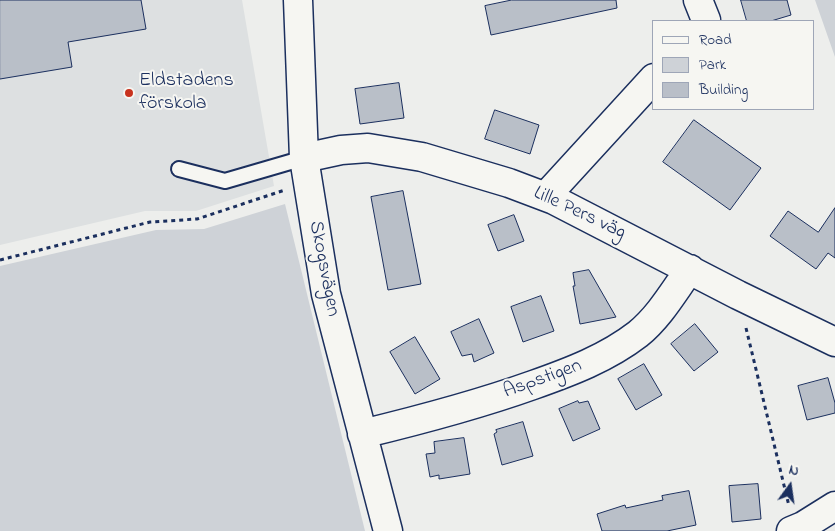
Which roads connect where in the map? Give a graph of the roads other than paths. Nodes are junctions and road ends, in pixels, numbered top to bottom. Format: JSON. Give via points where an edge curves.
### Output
{"nodes":[{"id":1,"x":298,"y":0,"type":"edge"},
{"id":2,"x":652,"y":80,"type":"edge"},
{"id":3,"x":179,"y":169,"type":"dead end"},
{"id":4,"x":306,"y":170,"type":"junction"},
{"id":5,"x":546,"y":196,"type":"junction"},
{"id":6,"x":690,"y":269,"type":"junction"},
{"id":7,"x":835,"y":342,"type":"edge"},
{"id":8,"x":362,"y":434,"type":"junction"},
{"id":9,"x":835,"y":506,"type":"edge"},
{"id":10,"x":793,"y":530,"type":"edge"},
{"id":11,"x":388,"y":531,"type":"edge"}],
"edges":[{"from":1,"to":4,"type":"street","name":"Skogsvägen"},
{"from":2,"to":5,"type":"street"},
{"from":3,"to":4,"type":"lane","via":[[225,182]]},
{"from":4,"to":5,"type":"street","name":"Lille Pers väg","via":[[341,150],[368,148],[422,157]]},
{"from":4,"to":8,"type":"street","name":"Skogsvägen","via":[[326,294]]},
{"from":5,"to":6,"type":"street","name":"Lille Pers väg"},
{"from":6,"to":7,"type":"street","name":"Lille Pers väg"},
{"from":6,"to":8,"type":"street","name":"Aspstigen","via":[[659,314],[612,352],[503,396]]},
{"from":8,"to":11,"type":"street","name":"Skogsvägen"},
{"from":9,"to":10,"type":"street"}]}
